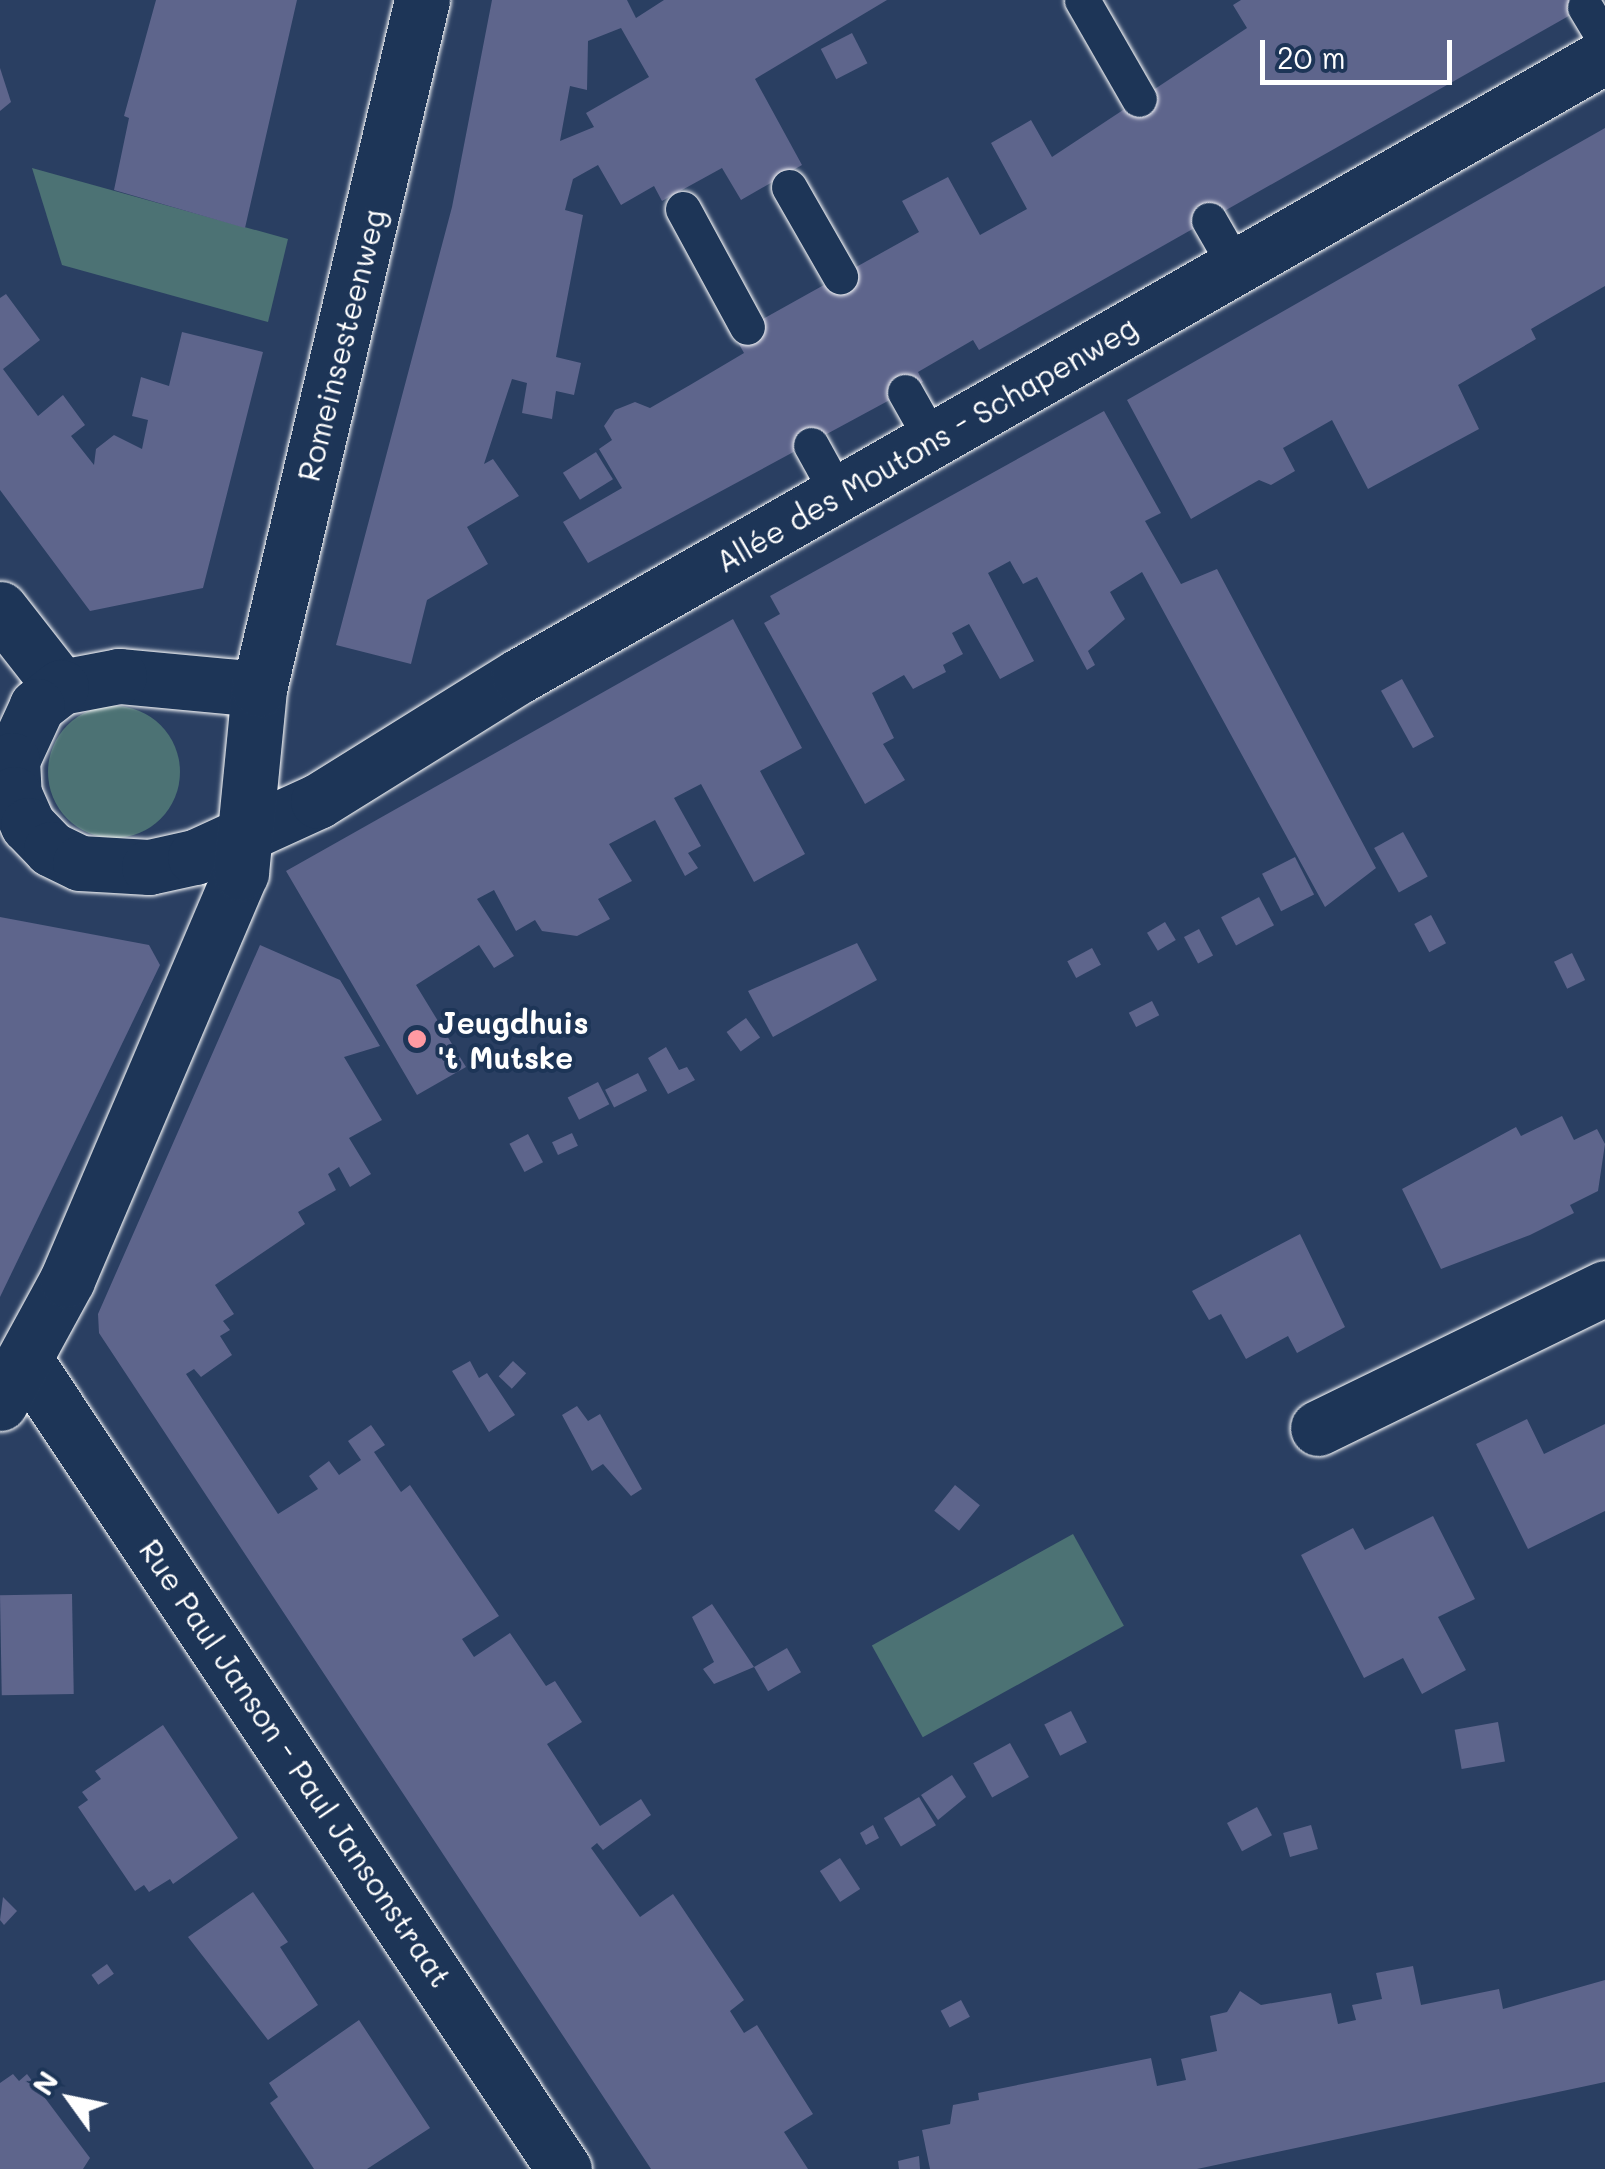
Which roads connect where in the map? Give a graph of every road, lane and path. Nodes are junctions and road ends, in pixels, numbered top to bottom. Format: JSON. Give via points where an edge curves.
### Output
{"nodes":[{"id":1,"x":422,"y":0,"type":"edge"},
{"id":2,"x":1082,"y":0,"type":"edge"},
{"id":3,"x":1586,"y":6,"type":"dead end"},
{"id":4,"x":1605,"y":40,"type":"edge"},
{"id":5,"x":1605,"y":56,"type":"edge"},
{"id":6,"x":1140,"y":100,"type":"dead end"},
{"id":7,"x":790,"y":186,"type":"dead end"},
{"id":8,"x":683,"y":209,"type":"dead end"},
{"id":9,"x":1209,"y":220,"type":"dead end"},
{"id":10,"x":1236,"y":267,"type":"junction"},
{"id":11,"x":840,"y":276,"type":"dead end"},
{"id":12,"x":747,"y":327,"type":"dead end"},
{"id":13,"x":905,"y":392,"type":"dead end"},
{"id":14,"x":932,"y":440,"type":"junction"},
{"id":15,"x":811,"y":445,"type":"dead end"},
{"id":16,"x":838,"y":494,"type":"junction"},
{"id":17,"x":0,"y":609,"type":"edge"},
{"id":18,"x":60,"y":687,"type":"junction"},
{"id":19,"x":259,"y":689,"type":"junction"},
{"id":20,"x":14,"y":828,"type":"edge"},
{"id":21,"x":248,"y":833,"type":"junction"},
{"id":22,"x":1605,"y":1288,"type":"edge"},
{"id":23,"x":12,"y":1381,"type":"edge"},
{"id":24,"x":1318,"y":1428,"type":"dead end"},
{"id":25,"x":564,"y":2169,"type":"edge"}],
"edges":[{"from":1,"to":19,"type":"street","name":"Romeinsesteenweg"},
{"from":2,"to":6,"type":"lane"},
{"from":3,"to":4,"type":"lane"},
{"from":5,"to":10,"type":"street","name":"Allée des Moutons - Schapenweg"},
{"from":7,"to":11,"type":"lane"},
{"from":8,"to":12,"type":"lane"},
{"from":9,"to":10,"type":"lane"},
{"from":10,"to":14,"type":"street","name":"Allée des Moutons - Schapenweg"},
{"from":13,"to":14,"type":"lane"},
{"from":14,"to":16,"type":"street","name":"Allée des Moutons - Schapenweg"},
{"from":15,"to":16,"type":"lane"},
{"from":16,"to":21,"type":"street","name":"Allée des Moutons - Schapenweg","via":[[519,676],[367,774]]},
{"from":17,"to":18,"type":"street"},
{"from":18,"to":19,"type":"street","via":[[119,676]]},
{"from":18,"to":20,"type":"street","via":[[37,706],[12,760]]},
{"from":19,"to":21,"type":"street","name":"Romeinsesteenweg"},
{"from":20,"to":21,"type":"street","via":[[80,863],[113,867],[195,857]]},
{"from":21,"to":23,"type":"street","name":"Romeinsesteenweg","via":[[220,933]]},
{"from":22,"to":24,"type":"street"},
{"from":23,"to":25,"type":"street","name":"Rue Paul Janson - Paul Jansonstraat"}]}
